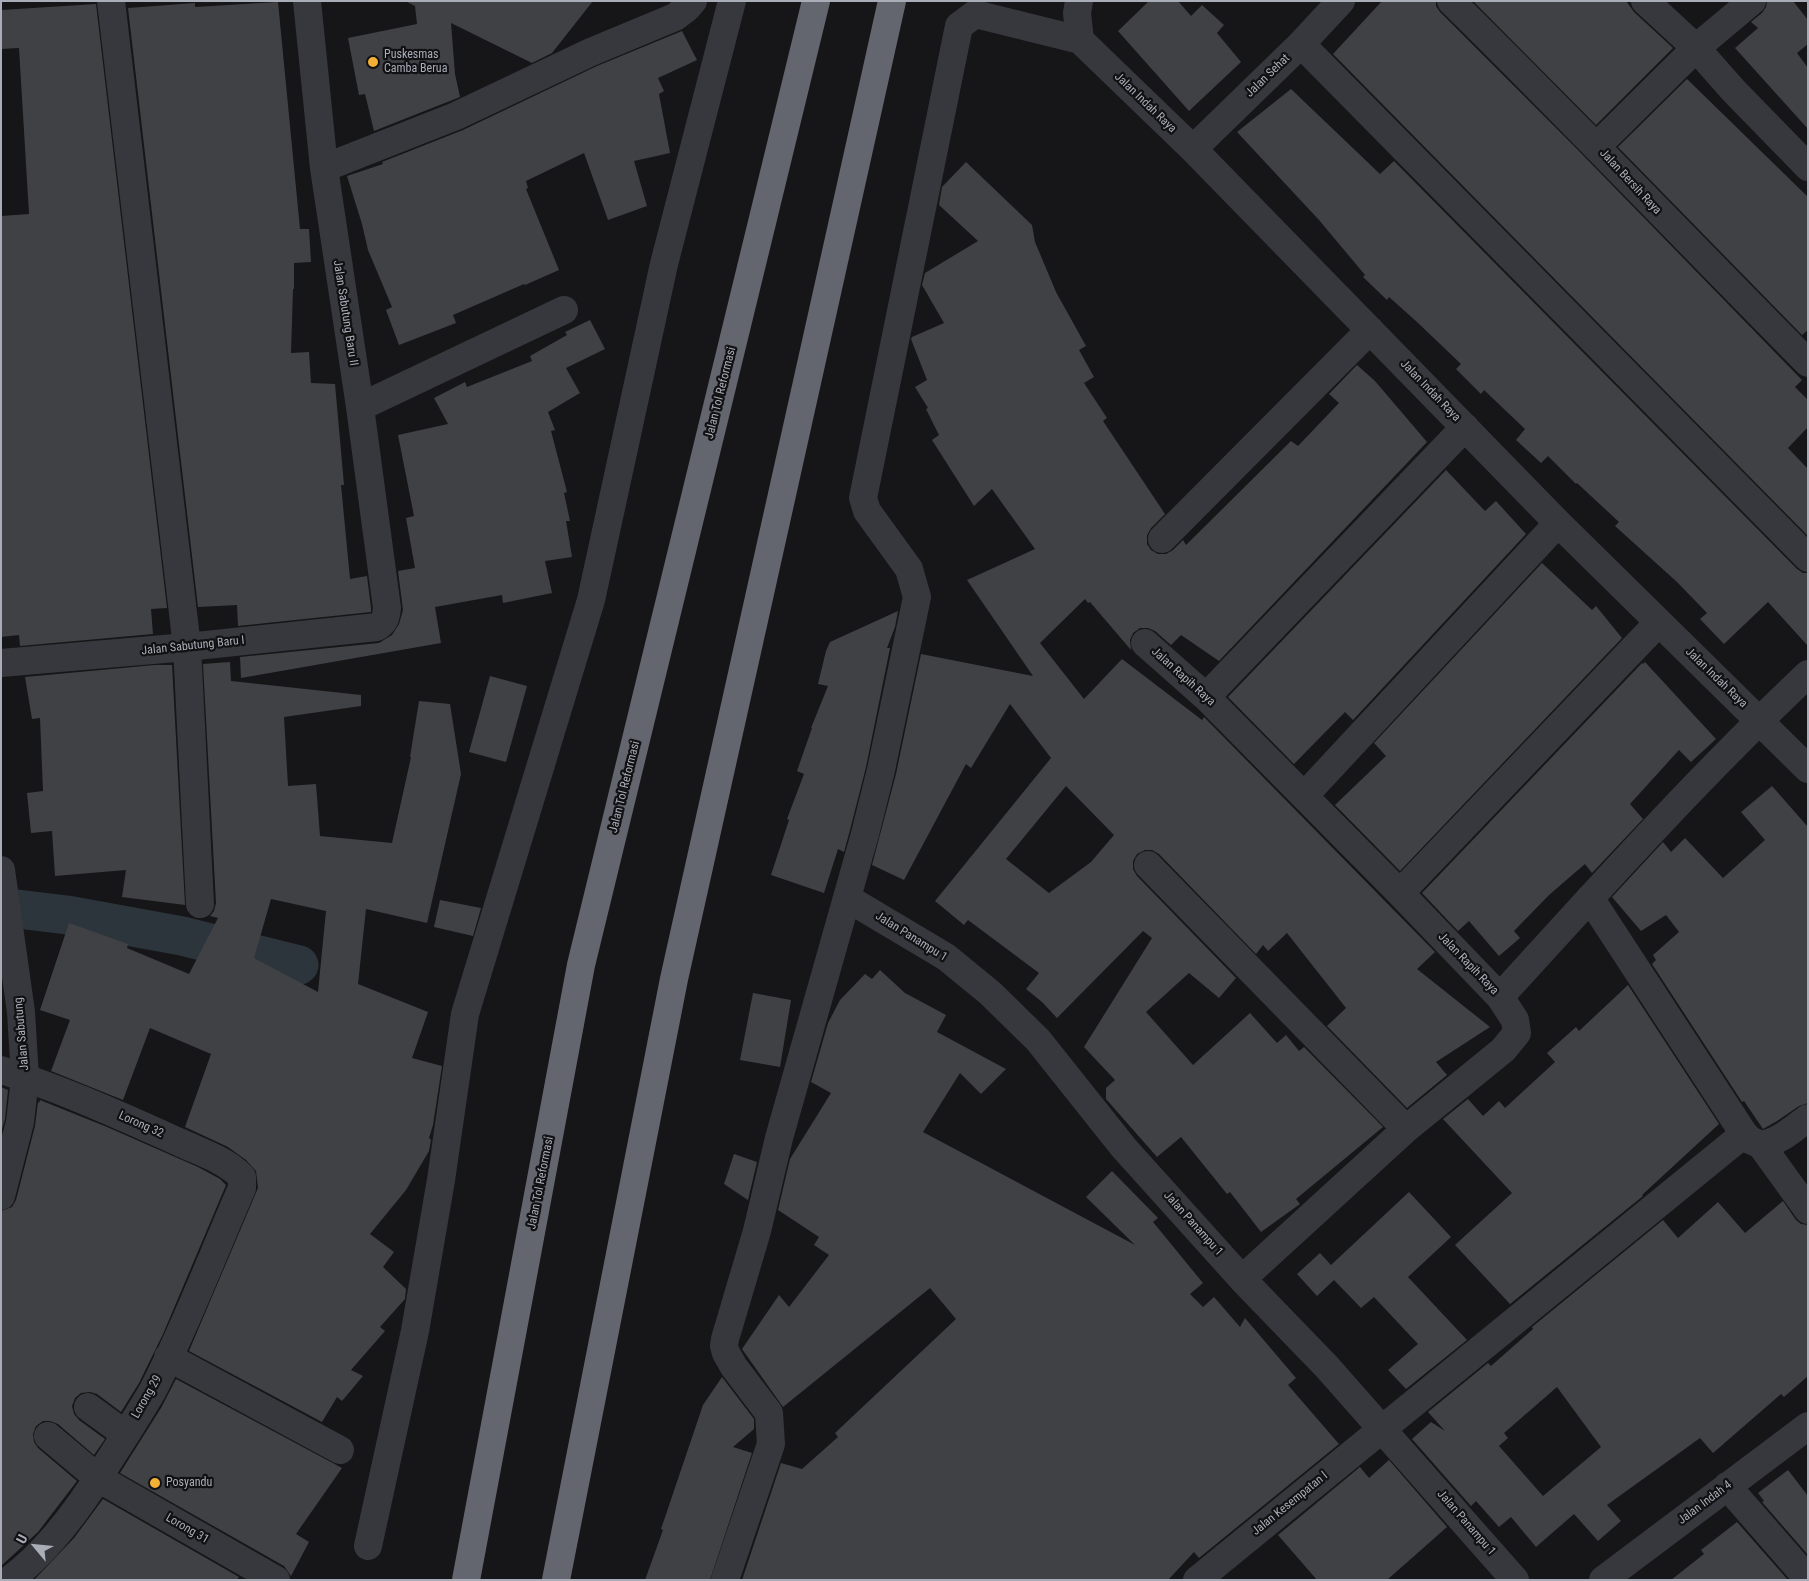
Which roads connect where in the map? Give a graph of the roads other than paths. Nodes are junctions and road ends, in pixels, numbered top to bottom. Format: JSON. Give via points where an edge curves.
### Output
{"nodes":[{"id":1,"x":111,"y":1,"type":"edge"},
{"id":2,"x":307,"y":1,"type":"edge"},
{"id":3,"x":693,"y":1,"type":"edge"},
{"id":4,"x":732,"y":1,"type":"edge"},
{"id":5,"x":816,"y":1,"type":"edge"},
{"id":6,"x":892,"y":1,"type":"edge"},
{"id":7,"x":1079,"y":1,"type":"edge"},
{"id":8,"x":1341,"y":1,"type":"edge"},
{"id":9,"x":1451,"y":1,"type":"edge"},
{"id":10,"x":1645,"y":1,"type":"edge"},
{"id":11,"x":1752,"y":1,"type":"edge"},
{"id":12,"x":970,"y":10,"type":"edge"},
{"id":13,"x":1080,"y":40,"type":"junction"},
{"id":14,"x":1302,"y":44,"type":"junction"},
{"id":15,"x":1696,"y":48,"type":"junction"},
{"id":16,"x":1597,"y":146,"type":"junction"},
{"id":17,"x":1193,"y":149,"type":"junction"},
{"id":18,"x":1808,"y":167,"type":"edge"},
{"id":19,"x":324,"y":168,"type":"junction"},
{"id":20,"x":564,"y":310,"type":"dead end"},
{"id":21,"x":1370,"y":330,"type":"junction"},
{"id":22,"x":1808,"y":363,"type":"edge"},
{"id":23,"x":360,"y":407,"type":"junction"},
{"id":24,"x":1465,"y":427,"type":"junction"},
{"id":25,"x":1558,"y":523,"type":"junction"},
{"id":26,"x":1162,"y":539,"type":"dead end"},
{"id":27,"x":1808,"y":558,"type":"edge"},
{"id":28,"x":1659,"y":622,"type":"junction"},
{"id":29,"x":384,"y":623,"type":"joint"},
{"id":30,"x":1145,"y":644,"type":"dead end"},
{"id":31,"x":187,"y":647,"type":"junction"},
{"id":32,"x":1,"y":663,"type":"edge"},
{"id":33,"x":1808,"y":674,"type":"edge"},
{"id":34,"x":1206,"y":697,"type":"junction"},
{"id":35,"x":1759,"y":720,"type":"junction"},
{"id":36,"x":1808,"y":769,"type":"edge"},
{"id":37,"x":1304,"y":796,"type":"junction"},
{"id":38,"x":1148,"y":865,"type":"dead end"},
{"id":39,"x":1,"y":870,"type":"edge"},
{"id":40,"x":1400,"y":893,"type":"junction"},
{"id":41,"x":847,"y":898,"type":"junction"},
{"id":42,"x":1590,"y":898,"type":"junction"},
{"id":43,"x":200,"y":904,"type":"dead end"},
{"id":44,"x":1500,"y":997,"type":"junction"},
{"id":45,"x":13,"y":1074,"type":"edge"},
{"id":46,"x":1808,"y":1118,"type":"edge"},
{"id":47,"x":1406,"y":1130,"type":"junction"},
{"id":48,"x":1752,"y":1139,"type":"junction"},
{"id":49,"x":242,"y":1188,"type":"joint"},
{"id":50,"x":1,"y":1196,"type":"edge"},
{"id":51,"x":1808,"y":1210,"type":"edge"},
{"id":52,"x":1242,"y":1279,"type":"junction"},
{"id":53,"x":168,"y":1357,"type":"junction"},
{"id":54,"x":88,"y":1407,"type":"dead end"},
{"id":55,"x":1808,"y":1426,"type":"edge"},
{"id":56,"x":1383,"y":1429,"type":"junction"},
{"id":57,"x":126,"y":1434,"type":"junction"},
{"id":58,"x":48,"y":1436,"type":"dead end"},
{"id":59,"x":340,"y":1450,"type":"dead end"},
{"id":60,"x":98,"y":1478,"type":"junction"},
{"id":61,"x":1727,"y":1486,"type":"junction"},
{"id":62,"x":368,"y":1546,"type":"dead end"},
{"id":63,"x":15,"y":1578,"type":"edge"},
{"id":64,"x":1808,"y":1579,"type":"edge"},
{"id":65,"x":276,"y":1580,"type":"edge"},
{"id":66,"x":466,"y":1580,"type":"edge"},
{"id":67,"x":556,"y":1580,"type":"edge"},
{"id":68,"x":725,"y":1580,"type":"edge"},
{"id":69,"x":1197,"y":1580,"type":"edge"},
{"id":70,"x":1516,"y":1580,"type":"edge"},
{"id":71,"x":1603,"y":1580,"type":"edge"}],
"edges":[{"from":1,"to":31,"type":"street"},
{"from":2,"to":19,"type":"street","name":"Jalan Sabutung Baru II"},
{"from":3,"to":19,"type":"street","via":[[675,17],[591,52],[456,116]]},
{"from":4,"to":62,"type":"street","via":[[664,264],[590,600],[465,1014],[441,1180],[414,1331]]},
{"from":5,"to":66,"type":"highway","name":"Jalan Tol Reformasi","via":[[581,966]]},
{"from":6,"to":67,"type":"highway","via":[[674,979]]},
{"from":7,"to":13,"type":"street"},
{"from":8,"to":14,"type":"street","name":"Jalan Sehat"},
{"from":9,"to":16,"type":"street","name":"Jalan Bersih Raya"},
{"from":10,"to":15,"type":"street"},
{"from":11,"to":15,"type":"street"},
{"from":12,"to":13,"type":"street","via":[[975,14]]},
{"from":12,"to":41,"type":"street","via":[[959,26],[863,498],[867,511],[909,569],[917,597],[881,770]]},
{"from":13,"to":17,"type":"street","name":"Jalan Indah Raya"},
{"from":14,"to":17,"type":"street","name":"Jalan Sehat"},
{"from":14,"to":27,"type":"street"},
{"from":15,"to":16,"type":"street"},
{"from":15,"to":18,"type":"street"},
{"from":16,"to":22,"type":"street","name":"Jalan Bersih Raya"},
{"from":17,"to":21,"type":"street","name":"Jalan Indah Raya"},
{"from":19,"to":23,"type":"street","name":"Jalan Sabutung Baru II"},
{"from":20,"to":23,"type":"street"},
{"from":21,"to":24,"type":"street","name":"Jalan Indah Raya"},
{"from":21,"to":26,"type":"street"},
{"from":23,"to":29,"type":"street","name":"Jalan Sabutung Baru II","via":[[387,608]]},
{"from":24,"to":25,"type":"street","name":"Jalan Indah Raya"},
{"from":24,"to":34,"type":"street"},
{"from":25,"to":28,"type":"street","name":"Jalan Indah Raya"},
{"from":25,"to":37,"type":"street"},
{"from":28,"to":35,"type":"street","name":"Jalan Indah Raya"},
{"from":28,"to":40,"type":"street"},
{"from":29,"to":31,"type":"street","name":"Jalan Sabutung Baru I","via":[[377,627]]},
{"from":30,"to":34,"type":"street","name":"Jalan Rapih Raya"},
{"from":31,"to":32,"type":"street","name":"Jalan Sabutung Baru I"},
{"from":31,"to":43,"type":"street"},
{"from":33,"to":35,"type":"street"},
{"from":34,"to":37,"type":"street","name":"Jalan Rapih Raya"},
{"from":35,"to":36,"type":"street","name":"Jalan Indah Raya"},
{"from":35,"to":42,"type":"street"},
{"from":37,"to":40,"type":"street","name":"Jalan Rapih Raya"},
{"from":38,"to":47,"type":"street"},
{"from":39,"to":45,"type":"street","name":"Jalan Sabutung","via":[[21,1012]]},
{"from":40,"to":44,"type":"street","name":"Jalan Rapih Raya"},
{"from":41,"to":52,"type":"street","name":"Jalan Panampu 1","via":[[946,957],[997,1000],[1038,1040],[1124,1148]]},
{"from":41,"to":68,"type":"street","via":[[725,1339],[726,1354],[769,1413],[771,1444]]},
{"from":42,"to":44,"type":"street"},
{"from":42,"to":48,"type":"street"},
{"from":44,"to":47,"type":"street","name":"Jalan Rapih Raya","via":[[1515,1020],[1517,1033],[1512,1041]]},
{"from":45,"to":49,"type":"street","name":"Lorong 32","via":[[128,1119],[218,1160],[242,1177]]},
{"from":45,"to":50,"type":"street","name":"Jalan Sabutung","via":[[20,1122]]},
{"from":46,"to":48,"type":"street","name":"Jalan Kesempatan l","via":[[1769,1144]]},
{"from":47,"to":52,"type":"street","name":"Jalan Rapih Raya"},
{"from":48,"to":51,"type":"street"},
{"from":48,"to":56,"type":"street","name":"Jalan Kesempatan l"},
{"from":49,"to":53,"type":"street","name":"Lorong 29"},
{"from":52,"to":56,"type":"street","name":"Jalan Panampu 1"},
{"from":53,"to":57,"type":"street","name":"Lorong 29"},
{"from":53,"to":59,"type":"street"},
{"from":54,"to":57,"type":"street"},
{"from":55,"to":61,"type":"street","name":"Jalan Indah 4"},
{"from":56,"to":69,"type":"street","name":"Jalan Kesempatan l"},
{"from":56,"to":70,"type":"street","name":"Jalan Panampu 1"},
{"from":57,"to":60,"type":"street","name":"Lorong 29"},
{"from":58,"to":60,"type":"street","name":"Lorong 31"},
{"from":60,"to":63,"type":"street","name":"Lorong 29","via":[[50,1543]]},
{"from":60,"to":65,"type":"street","name":"Lorong 31"},
{"from":61,"to":64,"type":"street"},
{"from":61,"to":71,"type":"street","name":"Jalan Indah 4"}]}
